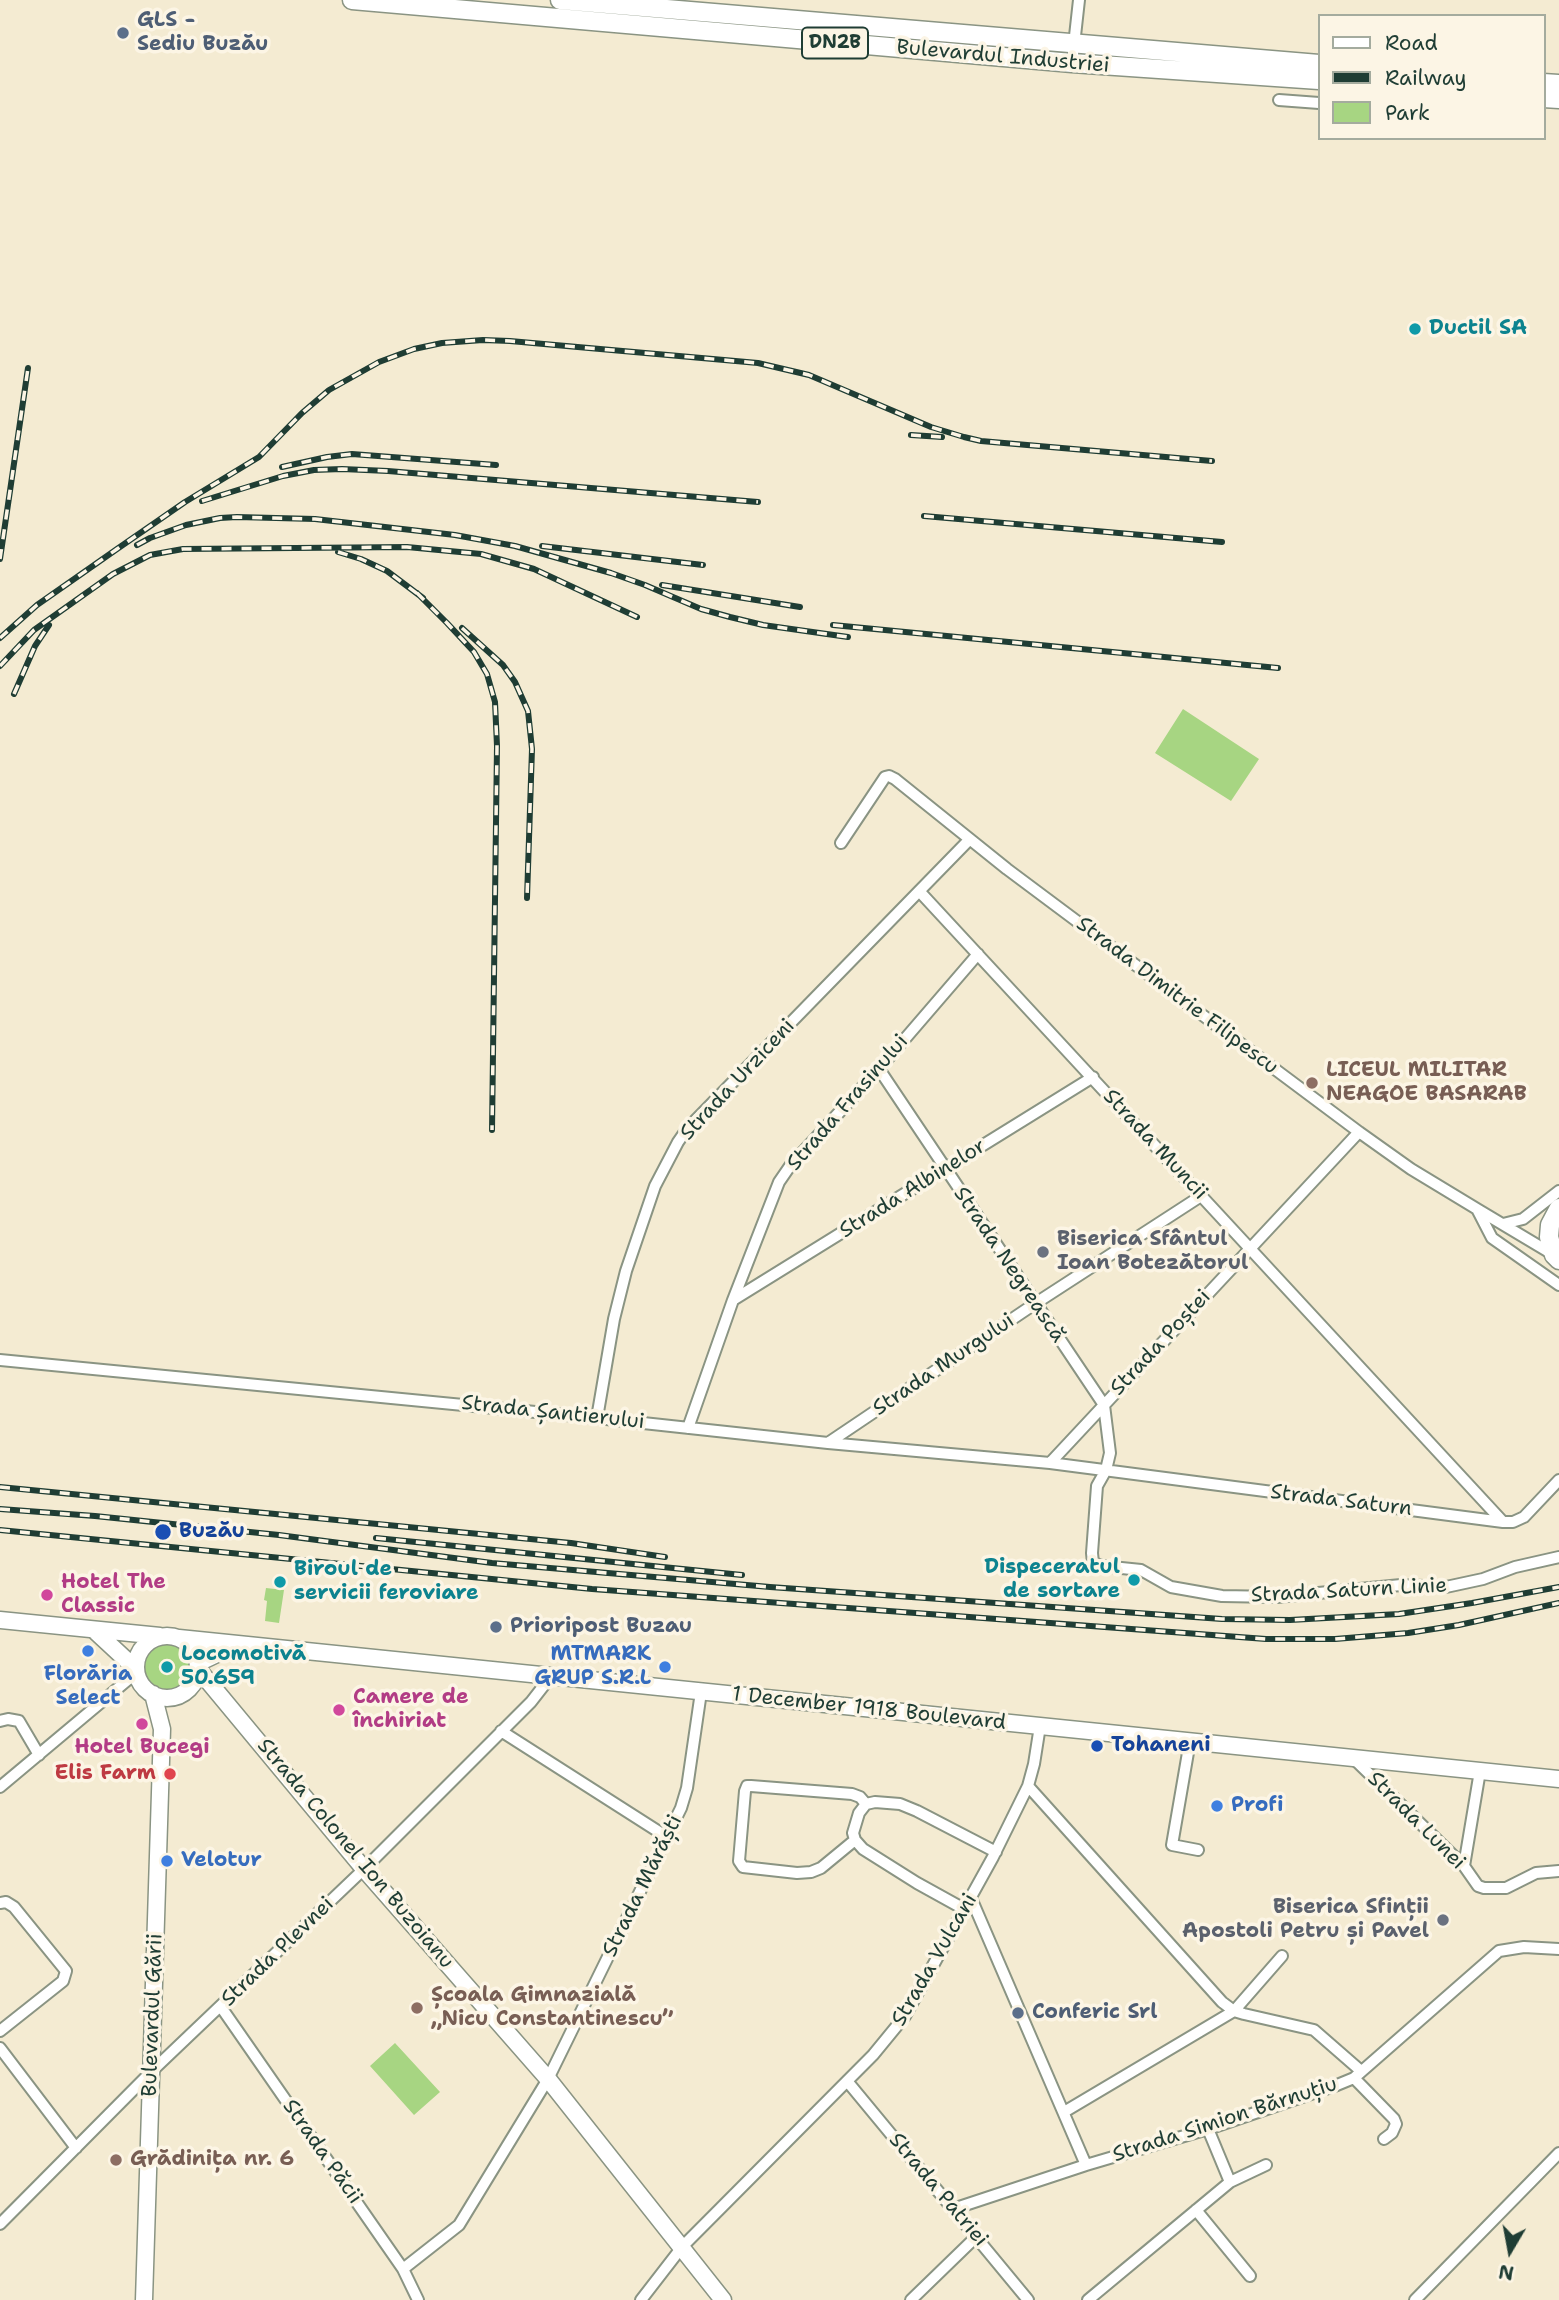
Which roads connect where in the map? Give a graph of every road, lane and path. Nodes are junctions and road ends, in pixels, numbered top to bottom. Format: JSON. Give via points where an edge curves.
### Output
{"nodes":[{"id":1,"x":352,"y":0,"type":"edge"},
{"id":2,"x":560,"y":0,"type":"edge"},
{"id":3,"x":1079,"y":0,"type":"edge"},
{"id":4,"x":852,"y":24,"type":"junction"},
{"id":5,"x":1075,"y":42,"type":"junction"},
{"id":6,"x":848,"y":44,"type":"junction"},
{"id":7,"x":1072,"y":63,"type":"junction"},
{"id":8,"x":1318,"y":64,"type":"edge"},
{"id":9,"x":1318,"y":80,"type":"edge"},
{"id":10,"x":1559,"y":84,"type":"edge"},
{"id":11,"x":1547,"y":97,"type":"edge"},
{"id":12,"x":1279,"y":100,"type":"dead end"},
{"id":13,"x":1318,"y":103,"type":"edge"},
{"id":14,"x":969,"y":840,"type":"junction"},
{"id":15,"x":841,"y":842,"type":"dead end"},
{"id":16,"x":920,"y":892,"type":"junction"},
{"id":17,"x":978,"y":954,"type":"junction"},
{"id":18,"x":879,"y":1069,"type":"junction"},
{"id":19,"x":1093,"y":1077,"type":"junction"},
{"id":20,"x":1359,"y":1132,"type":"junction"},
{"id":21,"x":945,"y":1169,"type":"junction"},
{"id":22,"x":1559,"y":1191,"type":"edge"},
{"id":23,"x":1201,"y":1196,"type":"junction"},
{"id":24,"x":1559,"y":1202,"type":"edge"},
{"id":25,"x":1559,"y":1208,"type":"edge"},
{"id":26,"x":1476,"y":1209,"type":"junction"},
{"id":27,"x":1535,"y":1210,"type":"junction"},
{"id":28,"x":1503,"y":1224,"type":"junction"},
{"id":29,"x":1251,"y":1248,"type":"junction"},
{"id":30,"x":1557,"y":1258,"type":"edge"},
{"id":31,"x":1559,"y":1285,"type":"edge"},
{"id":32,"x":733,"y":1300,"type":"junction"},
{"id":33,"x":1036,"y":1303,"type":"junction"},
{"id":34,"x":0,"y":1360,"type":"edge"},
{"id":35,"x":1104,"y":1405,"type":"junction"},
{"id":36,"x":597,"y":1418,"type":"junction"},
{"id":37,"x":688,"y":1427,"type":"junction"},
{"id":38,"x":828,"y":1443,"type":"junction"},
{"id":39,"x":1050,"y":1463,"type":"junction"},
{"id":40,"x":1106,"y":1470,"type":"junction"},
{"id":41,"x":1559,"y":1480,"type":"edge"},
{"id":42,"x":1503,"y":1522,"type":"junction"},
{"id":43,"x":1559,"y":1557,"type":"edge"},
{"id":44,"x":1141,"y":1570,"type":"joint"},
{"id":45,"x":0,"y":1620,"type":"edge"},
{"id":46,"x":94,"y":1630,"type":"junction"},
{"id":47,"x":160,"y":1636,"type":"junction"},
{"id":48,"x":179,"y":1638,"type":"junction"},
{"id":49,"x":241,"y":1643,"type":"junction"},
{"id":50,"x":198,"y":1666,"type":"junction"},
{"id":51,"x":136,"y":1671,"type":"junction"},
{"id":52,"x":552,"y":1675,"type":"junction"},
{"id":53,"x":701,"y":1692,"type":"junction"},
{"id":54,"x":153,"y":1694,"type":"junction"},
{"id":55,"x":174,"y":1697,"type":"junction"},
{"id":56,"x":4,"y":1720,"type":"edge"},
{"id":57,"x":1040,"y":1726,"type":"junction"},
{"id":58,"x":162,"y":1729,"type":"junction"},
{"id":59,"x":501,"y":1731,"type":"junction"},
{"id":60,"x":1190,"y":1741,"type":"junction"},
{"id":61,"x":39,"y":1755,"type":"junction"},
{"id":62,"x":1353,"y":1758,"type":"junction"},
{"id":63,"x":1480,"y":1771,"type":"junction"},
{"id":64,"x":1559,"y":1779,"type":"edge"},
{"id":65,"x":1028,"y":1786,"type":"junction"},
{"id":66,"x":0,"y":1787,"type":"edge"},
{"id":67,"x":866,"y":1804,"type":"junction"},
{"id":68,"x":667,"y":1837,"type":"junction"},
{"id":69,"x":855,"y":1840,"type":"junction"},
{"id":70,"x":1198,"y":1850,"type":"dead end"},
{"id":71,"x":996,"y":1852,"type":"junction"},
{"id":72,"x":1464,"y":1866,"type":"junction"},
{"id":73,"x":364,"y":1869,"type":"junction"},
{"id":74,"x":1559,"y":1871,"type":"edge"},
{"id":75,"x":971,"y":1898,"type":"junction"},
{"id":76,"x":0,"y":1903,"type":"edge"},
{"id":77,"x":964,"y":1909,"type":"junction"},
{"id":78,"x":1559,"y":1949,"type":"edge"},
{"id":79,"x":1282,"y":1956,"type":"dead end"},
{"id":80,"x":221,"y":2007,"type":"junction"},
{"id":81,"x":1234,"y":2011,"type":"junction"},
{"id":82,"x":0,"y":2031,"type":"edge"},
{"id":83,"x":0,"y":2048,"type":"edge"},
{"id":84,"x":150,"y":2072,"type":"junction"},
{"id":85,"x":1358,"y":2075,"type":"junction"},
{"id":86,"x":548,"y":2079,"type":"junction"},
{"id":87,"x":847,"y":2081,"type":"junction"},
{"id":88,"x":1064,"y":2112,"type":"junction"},
{"id":89,"x":1208,"y":2129,"type":"junction"},
{"id":90,"x":1384,"y":2139,"type":"dead end"},
{"id":91,"x":76,"y":2148,"type":"junction"},
{"id":92,"x":1559,"y":2152,"type":"edge"},
{"id":93,"x":1086,"y":2165,"type":"junction"},
{"id":94,"x":1266,"y":2165,"type":"dead end"},
{"id":95,"x":1230,"y":2182,"type":"junction"},
{"id":96,"x":953,"y":2208,"type":"junction"},
{"id":97,"x":1196,"y":2210,"type":"junction"},
{"id":98,"x":0,"y":2224,"type":"edge"},
{"id":99,"x":977,"y":2236,"type":"junction"},
{"id":100,"x":682,"y":2247,"type":"junction"},
{"id":101,"x":403,"y":2269,"type":"junction"},
{"id":102,"x":1250,"y":2276,"type":"dead end"},
{"id":103,"x":144,"y":2300,"type":"edge"},
{"id":104,"x":418,"y":2300,"type":"edge"},
{"id":105,"x":641,"y":2300,"type":"edge"},
{"id":106,"x":723,"y":2300,"type":"edge"},
{"id":107,"x":911,"y":2300,"type":"edge"},
{"id":108,"x":1028,"y":2300,"type":"edge"},
{"id":109,"x":1088,"y":2300,"type":"edge"},
{"id":110,"x":1415,"y":2300,"type":"edge"}],
"edges":[{"from":1,"to":6,"type":"main road","name":"Bulevardul Industriei","number":"DN2B"},
{"from":2,"to":4,"type":"main road","name":"Bulevardul Industriei","number":"DN2B"},
{"from":3,"to":5,"type":"street"},
{"from":4,"to":5,"type":"main road","name":"Bulevardul Industriei","number":"DN2B"},
{"from":4,"to":6,"type":"street"},
{"from":5,"to":7,"type":"street"},
{"from":5,"to":8,"type":"main road","name":"Bulevardul Industriei","number":"DN2B"},
{"from":6,"to":7,"type":"main road","name":"Bulevardul Industriei","number":"DN2B"},
{"from":7,"to":9,"type":"main road","name":"Bulevardul Industriei","number":"DN2B"},
{"from":10,"to":11,"type":"main road"},
{"from":12,"to":13,"type":"street"},
{"from":14,"to":15,"type":"street","name":"Strada Dimitrie Filipescu","via":[[889,776]]},
{"from":14,"to":16,"type":"street","name":"Strada Urziceni"},
{"from":14,"to":20,"type":"street","name":"Strada Dimitrie Filipescu"},
{"from":16,"to":17,"type":"street","name":"Strada Muncii"},
{"from":16,"to":36,"type":"street","name":"Strada Urziceni","via":[[678,1142],[655,1186],[626,1271]]},
{"from":17,"to":18,"type":"street","name":"Strada Frasinului"},
{"from":17,"to":19,"type":"street","name":"Strada Muncii"},
{"from":18,"to":21,"type":"street","name":"Strada Negrească"},
{"from":18,"to":32,"type":"street","name":"Strada Frasinului","via":[[779,1182]]},
{"from":19,"to":21,"type":"street","name":"Strada Albinelor"},
{"from":19,"to":23,"type":"street","name":"Strada Muncii"},
{"from":20,"to":26,"type":"street","name":"Strada Dimitrie Filipescu"},
{"from":20,"to":29,"type":"street","name":"Strada Poștei"},
{"from":21,"to":32,"type":"street","name":"Strada Albinelor"},
{"from":21,"to":33,"type":"street","name":"Strada Negrească"},
{"from":22,"to":27,"type":"street"},
{"from":23,"to":29,"type":"street","name":"Strada Muncii"},
{"from":23,"to":33,"type":"street","name":"Strada Murgului"},
{"from":24,"to":27,"type":"street"},
{"from":25,"to":30,"type":"main road","via":[[1549,1237]]},
{"from":26,"to":28,"type":"street"},
{"from":26,"to":31,"type":"street","name":"Strada Dimitrie Filipescu","via":[[1492,1238]]},
{"from":27,"to":28,"type":"street"},
{"from":28,"to":30,"type":"street"},
{"from":29,"to":35,"type":"street","name":"Strada Poștei"},
{"from":29,"to":42,"type":"street","name":"Strada Muncii"},
{"from":32,"to":37,"type":"street","name":"Strada Frasinului"},
{"from":33,"to":35,"type":"street","name":"Strada Negrească"},
{"from":33,"to":38,"type":"street","name":"Strada Murgului"},
{"from":34,"to":36,"type":"street","name":"Strada Șantierului"},
{"from":35,"to":39,"type":"street","name":"Strada Poștei"},
{"from":35,"to":40,"type":"street","name":"Strada Negrească","via":[[1110,1448]]},
{"from":36,"to":37,"type":"street","name":"Strada Șantierului"},
{"from":37,"to":38,"type":"street","name":"Strada Șantierului"},
{"from":38,"to":39,"type":"street","name":"Strada Șantierului"},
{"from":39,"to":40,"type":"street","name":"Strada Șantierului"},
{"from":40,"to":42,"type":"street","name":"Strada Saturn"},
{"from":40,"to":44,"type":"street","name":"Strada Negrească","via":[[1097,1486],[1091,1559],[1096,1565]]},
{"from":41,"to":42,"type":"street","via":[[1524,1517]]},
{"from":43,"to":44,"type":"street","name":"Strada Saturn Linie","via":[[1446,1587],[1401,1586],[1277,1597],[1238,1597],[1171,1587]]},
{"from":45,"to":46,"type":"main road"},
{"from":46,"to":47,"type":"main road"},
{"from":46,"to":51,"type":"main road"},
{"from":47,"to":48,"type":"main road"},
{"from":47,"to":51,"type":"main road","via":[[142,1648]]},
{"from":48,"to":49,"type":"main road","name":"1 December 1918 Boulevard"},
{"from":48,"to":50,"type":"main road","via":[[192,1648]]},
{"from":49,"to":50,"type":"main road"},
{"from":49,"to":52,"type":"main road","name":"1 December 1918 Boulevard"},
{"from":50,"to":55,"type":"main road","via":[[188,1690]]},
{"from":50,"to":73,"type":"main road","name":"Strada Colonel Ion Buzoianu"},
{"from":51,"to":54,"type":"main road"},
{"from":51,"to":61,"type":"street"},
{"from":52,"to":53,"type":"main road","name":"1 December 1918 Boulevard"},
{"from":52,"to":59,"type":"street","name":"Strada Plevnei"},
{"from":53,"to":57,"type":"main road","name":"1 December 1918 Boulevard"},
{"from":53,"to":68,"type":"street","name":"Strada Mărăști","via":[[687,1788]]},
{"from":54,"to":55,"type":"main road"},
{"from":54,"to":58,"type":"main road","name":"Bulevardul Gării"},
{"from":55,"to":58,"type":"main road","name":"Bulevardul Gării"},
{"from":56,"to":61,"type":"street","via":[[23,1724]]},
{"from":57,"to":60,"type":"main road","name":"1 December 1918 Boulevard"},
{"from":57,"to":65,"type":"street","name":"Strada Vulcani"},
{"from":58,"to":84,"type":"main road","name":"Bulevardul Gării"},
{"from":59,"to":68,"type":"street"},
{"from":59,"to":73,"type":"street","name":"Strada Plevnei"},
{"from":60,"to":62,"type":"main road","name":"1 December 1918 Boulevard"},
{"from":60,"to":70,"type":"street","via":[[1172,1845]]},
{"from":61,"to":66,"type":"street"},
{"from":62,"to":63,"type":"main road","name":"1 December 1918 Boulevard"},
{"from":62,"to":72,"type":"street","name":"Strada Lunei"},
{"from":63,"to":64,"type":"main road","name":"1 December 1918 Boulevard"},
{"from":63,"to":72,"type":"street"},
{"from":65,"to":71,"type":"street","name":"Strada Vulcani"},
{"from":65,"to":81,"type":"street"},
{"from":67,"to":69,"type":"street","via":[[855,1823]]},
{"from":67,"to":69,"type":"street","via":[[852,1794],[751,1786],[745,1791],[739,1861],[743,1867],[811,1872]]},
{"from":67,"to":71,"type":"street","via":[[909,1807]]},
{"from":68,"to":86,"type":"street","name":"Strada Mărăști"},
{"from":69,"to":77,"type":"street","via":[[886,1864]]},
{"from":71,"to":75,"type":"street","name":"Strada Vulcani"},
{"from":72,"to":74,"type":"street","name":"Strada Lunei","via":[[1484,1888],[1506,1888],[1536,1873]]},
{"from":73,"to":80,"type":"street","name":"Strada Plevnei"},
{"from":73,"to":86,"type":"main road","name":"Strada Colonel Ion Buzoianu"},
{"from":75,"to":77,"type":"street","name":"Strada Vulcani"},
{"from":75,"to":88,"type":"street"},
{"from":76,"to":82,"type":"street","via":[[14,1907],[66,1971],[63,1981]]},
{"from":77,"to":87,"type":"street","name":"Strada Vulcani","via":[[905,2016]]},
{"from":78,"to":85,"type":"street","name":"Strada Simion Bărnuțiu","via":[[1499,1951]]},
{"from":79,"to":81,"type":"street"},
{"from":80,"to":84,"type":"street","name":"Strada Plevnei"},
{"from":80,"to":101,"type":"street","name":"Strada Păcii"},
{"from":81,"to":85,"type":"street","via":[[1314,2030]]},
{"from":81,"to":88,"type":"street"},
{"from":83,"to":91,"type":"street"},
{"from":84,"to":91,"type":"street","name":"Strada Plevnei"},
{"from":84,"to":103,"type":"main road","name":"Bulevardul Gării"},
{"from":85,"to":89,"type":"street","name":"Strada Simion Bărnuțiu"},
{"from":85,"to":90,"type":"street","via":[[1394,2119],[1392,2133]]},
{"from":86,"to":100,"type":"main road","name":"Strada Colonel Ion Buzoianu"},
{"from":86,"to":101,"type":"street","name":"Strada Mărăști","via":[[459,2225]]},
{"from":87,"to":96,"type":"street","name":"Strada Patriei"},
{"from":87,"to":100,"type":"street","name":"Strada Vulcani"},
{"from":88,"to":93,"type":"street"},
{"from":89,"to":93,"type":"street","name":"Strada Simion Bărnuțiu"},
{"from":89,"to":95,"type":"street"},
{"from":91,"to":98,"type":"street","name":"Strada Plevnei"},
{"from":92,"to":110,"type":"street"},
{"from":93,"to":96,"type":"street","name":"Strada Simion Bărnuțiu"},
{"from":94,"to":95,"type":"street"},
{"from":95,"to":97,"type":"street"},
{"from":96,"to":99,"type":"street","name":"Strada Patriei"},
{"from":97,"to":102,"type":"street"},
{"from":97,"to":109,"type":"street"},
{"from":99,"to":107,"type":"street"},
{"from":99,"to":108,"type":"street","name":"Strada Patriei"},
{"from":100,"to":105,"type":"street","name":"Strada Vulcani"},
{"from":100,"to":106,"type":"main road","name":"Strada Colonel Ion Buzoianu"},
{"from":101,"to":104,"type":"street","name":"Strada Păcii"}]}
